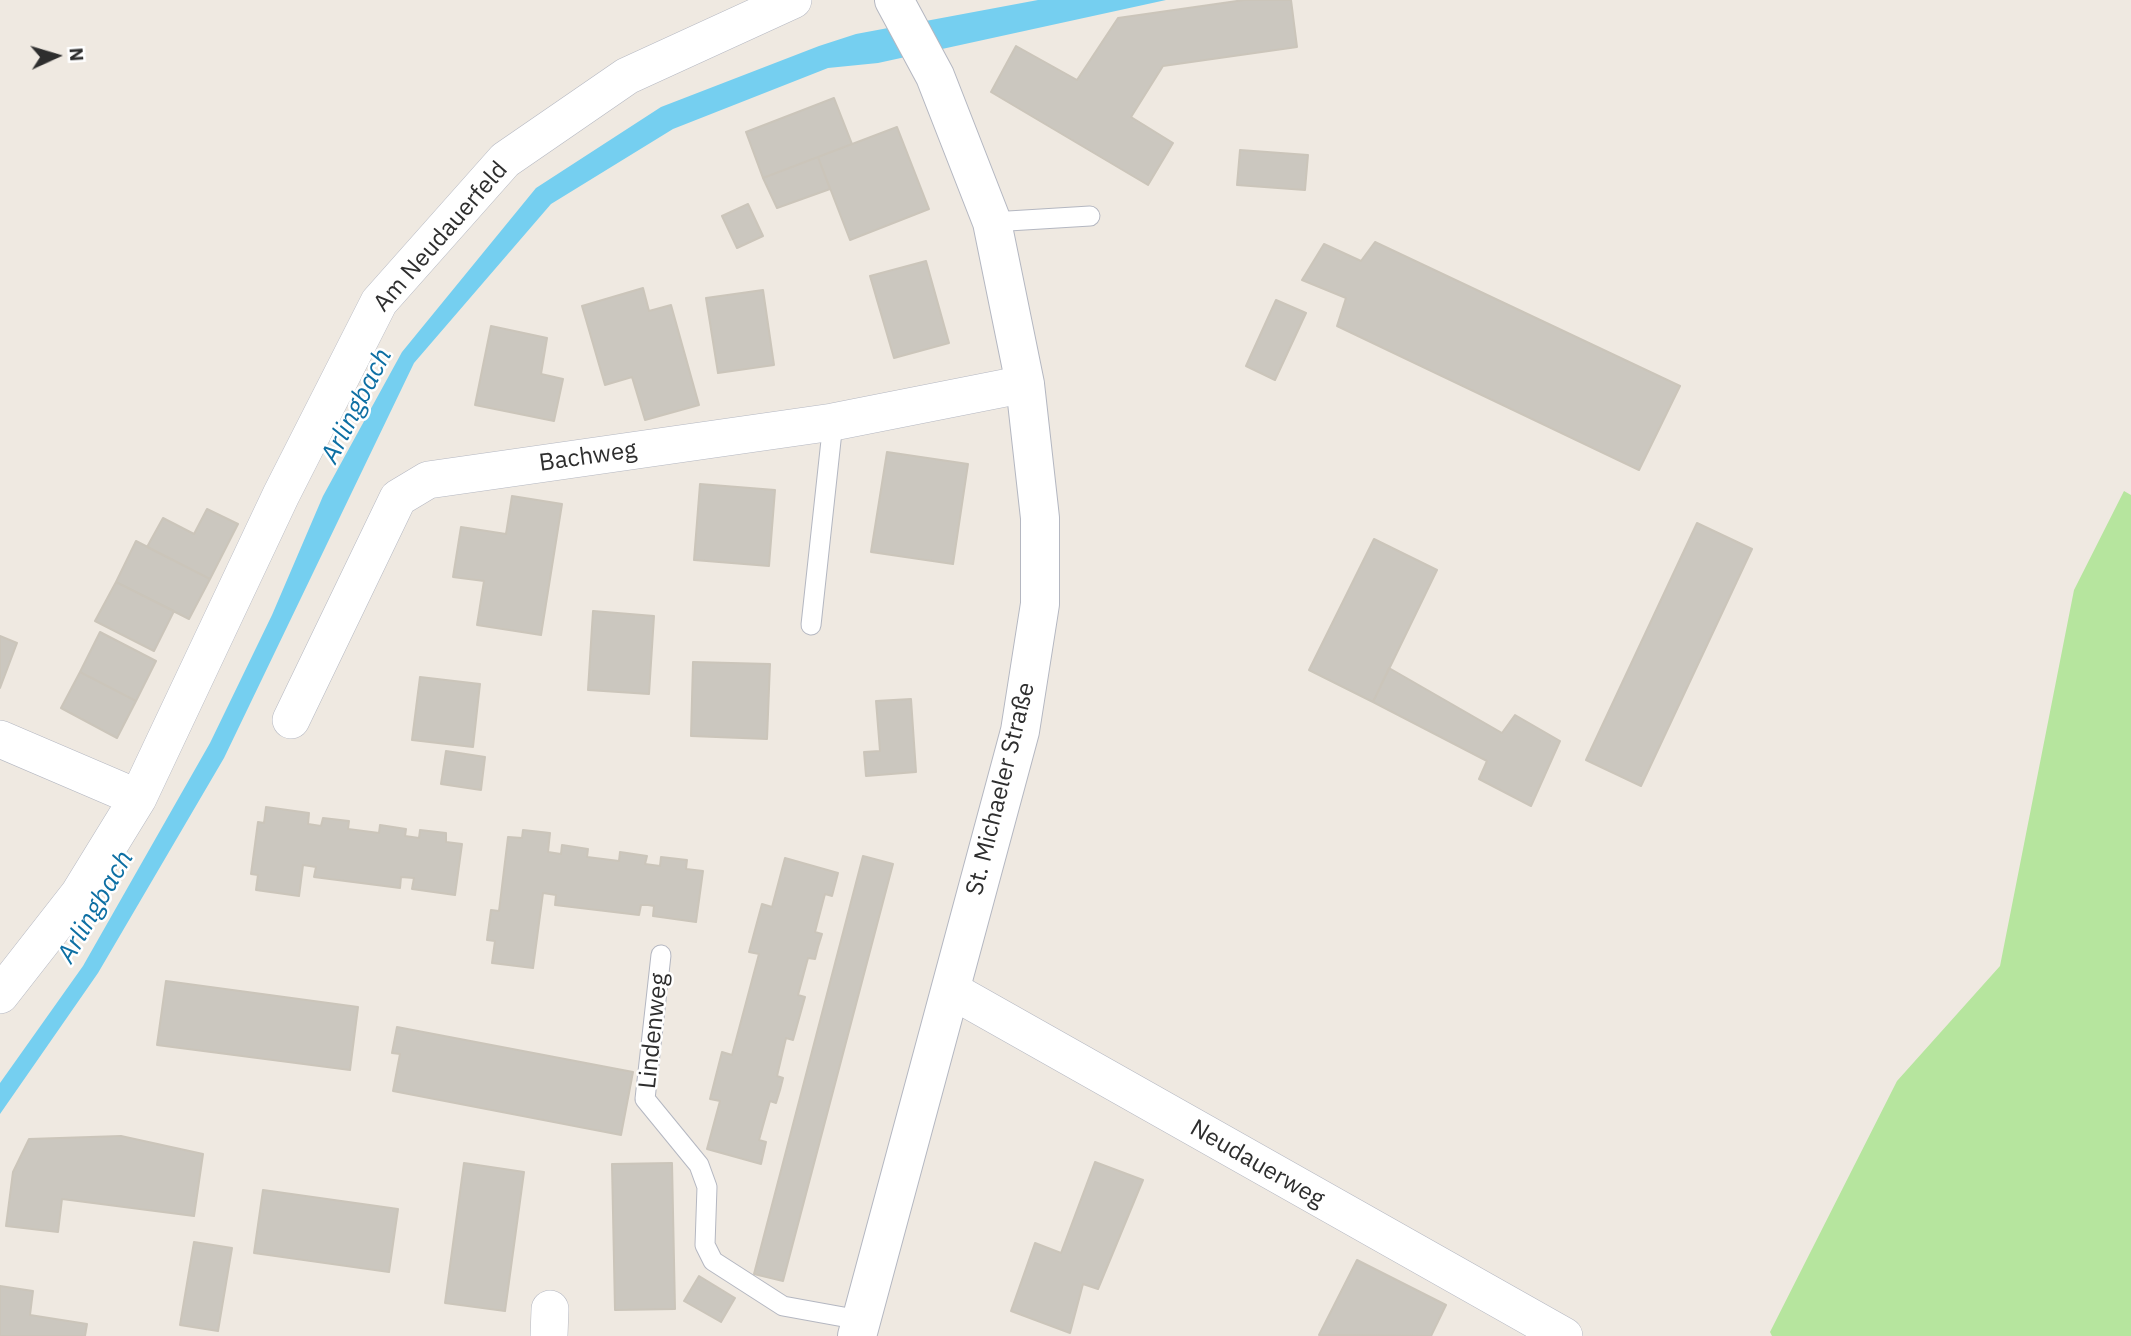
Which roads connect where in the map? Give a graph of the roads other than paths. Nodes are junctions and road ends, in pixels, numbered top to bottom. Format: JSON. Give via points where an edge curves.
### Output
{"nodes":[{"id":1,"x":793,"y":0,"type":"edge"},
{"id":2,"x":894,"y":0,"type":"edge"},
{"id":3,"x":1090,"y":216,"type":"dead end"},
{"id":4,"x":992,"y":222,"type":"junction"},
{"id":5,"x":1025,"y":384,"type":"junction"},
{"id":6,"x":833,"y":422,"type":"junction"},
{"id":7,"x":811,"y":625,"type":"dead end"},
{"id":8,"x":291,"y":720,"type":"dead end"},
{"id":9,"x":0,"y":739,"type":"edge"},
{"id":10,"x":138,"y":799,"type":"junction"},
{"id":11,"x":661,"y":955,"type":"dead end"},
{"id":12,"x":951,"y":990,"type":"junction"},
{"id":13,"x":0,"y":995,"type":"edge"},
{"id":14,"x":858,"y":1328,"type":"edge"},
{"id":15,"x":1564,"y":1336,"type":"edge"}],
"edges":[{"from":1,"to":10,"type":"street","name":"Am Neudauerfeld","via":[[627,76],[505,160],[379,302],[281,495]]},
{"from":2,"to":4,"type":"main road","name":"St. Michaeler Straße","via":[[935,76]]},
{"from":3,"to":4,"type":"lane"},
{"from":4,"to":5,"type":"main road","name":"St. Michaeler Straße"},
{"from":5,"to":6,"type":"street","name":"Bachweg"},
{"from":5,"to":12,"type":"main road","name":"St. Michaeler Straße","via":[[1040,518],[1041,604],[1020,731]]},
{"from":6,"to":7,"type":"lane"},
{"from":6,"to":8,"type":"street","name":"Bachweg","via":[[428,480],[398,498]]},
{"from":9,"to":10,"type":"street"},
{"from":10,"to":13,"type":"street","name":"Am Neudauerfeld","via":[[79,894]]},
{"from":11,"to":14,"type":"lane","name":"Lindenweg","via":[[645,1099],[699,1165],[707,1187],[705,1245],[713,1261],[783,1306]]},
{"from":12,"to":14,"type":"main road","name":"St. Michaeler Straße"},
{"from":12,"to":15,"type":"street","name":"Neudauerweg"}]}
